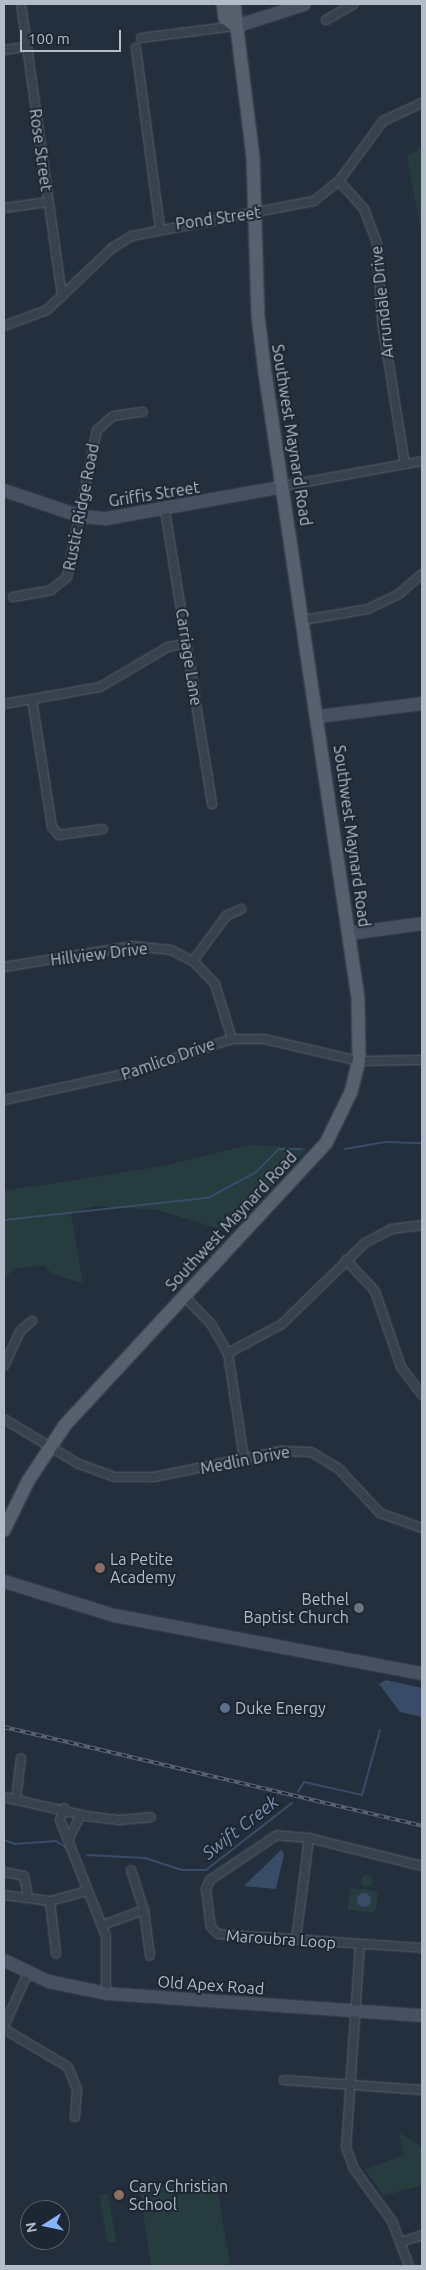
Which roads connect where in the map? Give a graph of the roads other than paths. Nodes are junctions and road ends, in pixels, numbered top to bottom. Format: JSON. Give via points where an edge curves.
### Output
{"nodes":[{"id":1,"x":20,"y":4,"type":"edge"},
{"id":2,"x":223,"y":4,"type":"edge"},
{"id":3,"x":234,"y":4,"type":"edge"},
{"id":4,"x":304,"y":4,"type":"edge"},
{"id":5,"x":354,"y":4,"type":"edge"},
{"id":6,"x":326,"y":20,"type":"dead end"},
{"id":7,"x":235,"y":26,"type":"junction"},
{"id":8,"x":141,"y":38,"type":"dead end"},
{"id":9,"x":26,"y":47,"type":"junction"},
{"id":10,"x":136,"y":48,"type":"dead end"},
{"id":11,"x":4,"y":50,"type":"edge"},
{"id":12,"x":422,"y":103,"type":"edge"},
{"id":13,"x":339,"y":181,"type":"junction"},
{"id":14,"x":48,"y":202,"type":"junction"},
{"id":15,"x":4,"y":208,"type":"edge"},
{"id":16,"x":257,"y":212,"type":"junction"},
{"id":17,"x":160,"y":227,"type":"junction"},
{"id":18,"x":62,"y":296,"type":"junction"},
{"id":19,"x":4,"y":326,"type":"edge"},
{"id":20,"x":143,"y":412,"type":"dead end"},
{"id":21,"x":422,"y":461,"type":"edge"},
{"id":22,"x":405,"y":464,"type":"junction"},
{"id":23,"x":283,"y":486,"type":"junction"},
{"id":24,"x":4,"y":490,"type":"edge"},
{"id":25,"x":165,"y":510,"type":"junction"},
{"id":26,"x":81,"y":516,"type":"junction"},
{"id":27,"x":422,"y":574,"type":"edge"},
{"id":28,"x":13,"y":597,"type":"dead end"},
{"id":29,"x":304,"y":620,"type":"junction"},
{"id":30,"x":187,"y":643,"type":"junction"},
{"id":31,"x":32,"y":699,"type":"junction"},
{"id":32,"x":422,"y":703,"type":"edge"},
{"id":33,"x":4,"y":704,"type":"edge"},
{"id":34,"x":318,"y":716,"type":"junction"},
{"id":35,"x":212,"y":804,"type":"dead end"},
{"id":36,"x":103,"y":829,"type":"dead end"},
{"id":37,"x":241,"y":909,"type":"dead end"},
{"id":38,"x":422,"y":923,"type":"edge"},
{"id":39,"x":349,"y":933,"type":"junction"},
{"id":40,"x":194,"y":961,"type":"junction"},
{"id":41,"x":4,"y":967,"type":"edge"},
{"id":42,"x":232,"y":1038,"type":"junction"},
{"id":43,"x":422,"y":1060,"type":"edge"},
{"id":44,"x":358,"y":1061,"type":"junction"},
{"id":45,"x":4,"y":1100,"type":"edge"},
{"id":46,"x":422,"y":1225,"type":"edge"},
{"id":47,"x":346,"y":1260,"type":"junction"},
{"id":48,"x":184,"y":1296,"type":"junction"},
{"id":49,"x":32,"y":1321,"type":"dead end"},
{"id":50,"x":228,"y":1353,"type":"junction"},
{"id":51,"x":4,"y":1366,"type":"edge"},
{"id":52,"x":422,"y":1395,"type":"edge"},
{"id":53,"x":4,"y":1419,"type":"edge"},
{"id":54,"x":49,"y":1447,"type":"junction"},
{"id":55,"x":244,"y":1459,"type":"junction"},
{"id":56,"x":422,"y":1528,"type":"edge"},
{"id":57,"x":4,"y":1530,"type":"edge"},
{"id":58,"x":4,"y":1581,"type":"edge"},
{"id":59,"x":422,"y":1673,"type":"edge"},
{"id":60,"x":21,"y":1758,"type":"dead end"},
{"id":61,"x":4,"y":1797,"type":"edge"},
{"id":62,"x":16,"y":1799,"type":"junction"},
{"id":63,"x":64,"y":1808,"type":"junction"},
{"id":64,"x":81,"y":1814,"type":"junction"},
{"id":65,"x":151,"y":1817,"type":"dead end"},
{"id":66,"x":309,"y":1838,"type":"junction"},
{"id":67,"x":68,"y":1840,"type":"junction"},
{"id":68,"x":422,"y":1866,"type":"edge"},
{"id":69,"x":131,"y":1870,"type":"dead end"},
{"id":70,"x":4,"y":1872,"type":"edge"},
{"id":71,"x":87,"y":1892,"type":"junction"},
{"id":72,"x":4,"y":1895,"type":"edge"},
{"id":73,"x":28,"y":1897,"type":"junction"},
{"id":74,"x":50,"y":1901,"type":"junction"},
{"id":75,"x":144,"y":1910,"type":"junction"},
{"id":76,"x":103,"y":1925,"type":"junction"},
{"id":77,"x":296,"y":1940,"type":"junction"},
{"id":78,"x":360,"y":1944,"type":"junction"},
{"id":79,"x":422,"y":1948,"type":"edge"},
{"id":80,"x":56,"y":1954,"type":"dead end"},
{"id":81,"x":150,"y":1956,"type":"dead end"},
{"id":82,"x":4,"y":1960,"type":"edge"},
{"id":83,"x":28,"y":1973,"type":"junction"},
{"id":84,"x":106,"y":1993,"type":"junction"},
{"id":85,"x":355,"y":2010,"type":"junction"},
{"id":86,"x":422,"y":2015,"type":"edge"},
{"id":87,"x":4,"y":2028,"type":"edge"},
{"id":88,"x":284,"y":2080,"type":"dead end"},
{"id":89,"x":349,"y":2084,"type":"junction"},
{"id":90,"x":422,"y":2090,"type":"edge"},
{"id":91,"x":75,"y":2117,"type":"dead end"},
{"id":92,"x":422,"y":2235,"type":"edge"},
{"id":93,"x":401,"y":2242,"type":"junction"},
{"id":94,"x":409,"y":2266,"type":"edge"}],
"edges":[{"from":1,"to":9,"type":"street","name":"Rose Street"},
{"from":2,"to":7,"type":"main road","name":"Southwest Maynard Road","via":[[225,18]]},
{"from":3,"to":7,"type":"main road","name":"Southwest Maynard Road"},
{"from":4,"to":7,"type":"street"},
{"from":5,"to":6,"type":"street"},
{"from":7,"to":8,"type":"street"},
{"from":7,"to":16,"type":"main road","name":"Southwest Maynard Road"},
{"from":9,"to":11,"type":"street"},
{"from":9,"to":14,"type":"street","name":"Rose Street"},
{"from":10,"to":17,"type":"street"},
{"from":12,"to":13,"type":"street","name":"Pond Street","via":[[383,121]]},
{"from":13,"to":16,"type":"street","name":"Pond Street","via":[[307,203]]},
{"from":13,"to":22,"type":"street","name":"Arrundale Drive","via":[[364,209],[377,243],[382,321]]},
{"from":14,"to":15,"type":"street"},
{"from":14,"to":18,"type":"street","name":"Rose Street"},
{"from":16,"to":17,"type":"street","name":"Pond Street"},
{"from":16,"to":23,"type":"main road","name":"Southwest Maynard Road","via":[[258,316]]},
{"from":17,"to":18,"type":"street","name":"Pond Street","via":[[112,248]]},
{"from":18,"to":19,"type":"street","name":"Pond Street","via":[[38,316]]},
{"from":20,"to":26,"type":"street","name":"Rustic Ridge Road","via":[[113,416],[97,430]]},
{"from":21,"to":22,"type":"street"},
{"from":22,"to":23,"type":"street"},
{"from":23,"to":25,"type":"street","name":"Griffis Street"},
{"from":23,"to":29,"type":"main road","name":"Southwest Maynard Road"},
{"from":24,"to":26,"type":"street","name":"Griffis Street"},
{"from":25,"to":26,"type":"street","name":"Griffis Street","via":[[117,518]]},
{"from":25,"to":30,"type":"street","name":"Carriage Lane"},
{"from":26,"to":28,"type":"street","name":"Rustic Ridge Road","via":[[73,562],[63,583]]},
{"from":27,"to":29,"type":"street","via":[[399,594],[368,609]]},
{"from":29,"to":34,"type":"main road","name":"Southwest Maynard Road"},
{"from":30,"to":31,"type":"street","via":[[168,647],[100,686]]},
{"from":30,"to":35,"type":"street","name":"Carriage Lane"},
{"from":31,"to":33,"type":"street"},
{"from":31,"to":36,"type":"street","via":[[52,827],[59,835]]},
{"from":32,"to":34,"type":"street"},
{"from":34,"to":39,"type":"main road","name":"Southwest Maynard Road"},
{"from":37,"to":40,"type":"street","via":[[226,916]]},
{"from":38,"to":39,"type":"street"},
{"from":39,"to":44,"type":"main road","name":"Southwest Maynard Road","via":[[361,1022]]},
{"from":40,"to":41,"type":"street","name":"Hillview Drive","via":[[146,946]]},
{"from":40,"to":42,"type":"street","via":[[220,992]]},
{"from":42,"to":44,"type":"street","name":"Pamlico Drive","via":[[264,1039]]},
{"from":42,"to":45,"type":"street","name":"Pamlico Drive","via":[[129,1073]]},
{"from":43,"to":44,"type":"street","name":"Pamlico Drive"},
{"from":44,"to":48,"type":"main road","name":"Southwest Maynard Road","via":[[351,1092],[326,1143]]},
{"from":46,"to":47,"type":"street","via":[[384,1233]]},
{"from":47,"to":50,"type":"street","via":[[282,1324]]},
{"from":47,"to":52,"type":"street","via":[[375,1291],[400,1367]]},
{"from":48,"to":50,"type":"street","via":[[211,1324]]},
{"from":48,"to":54,"type":"main road","name":"Southwest Maynard Road","via":[[87,1399]]},
{"from":49,"to":51,"type":"street","via":[[20,1331]]},
{"from":50,"to":55,"type":"street"},
{"from":53,"to":54,"type":"street","name":"Medlin Drive"},
{"from":54,"to":55,"type":"street","name":"Medlin Drive","via":[[86,1468],[115,1477],[154,1477]]},
{"from":54,"to":57,"type":"main road","name":"Southwest Maynard Road"},
{"from":55,"to":56,"type":"street","name":"Medlin Drive","via":[[289,1450],[311,1452],[338,1468],[380,1513]]},
{"from":58,"to":59,"type":"street","via":[[114,1615]]},
{"from":60,"to":62,"type":"street"},
{"from":61,"to":62,"type":"street"},
{"from":62,"to":63,"type":"street"},
{"from":63,"to":64,"type":"street"},
{"from":63,"to":67,"type":"street","via":[[60,1820]]},
{"from":64,"to":65,"type":"street","via":[[119,1820]]},
{"from":64,"to":67,"type":"street"},
{"from":66,"to":68,"type":"street","name":"Maroubra Loop"},
{"from":66,"to":77,"type":"street"},
{"from":66,"to":77,"type":"street","name":"Maroubra Loop","via":[[269,1838],[210,1880],[206,1889],[211,1927],[218,1934]]},
{"from":67,"to":71,"type":"street"},
{"from":69,"to":75,"type":"street"},
{"from":70,"to":73,"type":"street","via":[[24,1876]]},
{"from":71,"to":74,"type":"street"},
{"from":71,"to":76,"type":"street"},
{"from":72,"to":73,"type":"street"},
{"from":73,"to":74,"type":"street"},
{"from":74,"to":80,"type":"street"},
{"from":75,"to":76,"type":"street"},
{"from":75,"to":81,"type":"street"},
{"from":76,"to":84,"type":"street","via":[[109,1960]]},
{"from":77,"to":78,"type":"street","name":"Maroubra Loop"},
{"from":78,"to":79,"type":"street","name":"Maroubra Loop"},
{"from":78,"to":85,"type":"street"},
{"from":82,"to":83,"type":"street","name":"Old Apex Road"},
{"from":83,"to":84,"type":"street","name":"Old Apex Road"},
{"from":83,"to":87,"type":"street"},
{"from":84,"to":85,"type":"street","name":"Old Apex Road"},
{"from":85,"to":86,"type":"street","name":"Old Apex Road"},
{"from":85,"to":89,"type":"street"},
{"from":87,"to":91,"type":"street","via":[[68,2068],[77,2089]]},
{"from":88,"to":89,"type":"street"},
{"from":89,"to":90,"type":"street"},
{"from":89,"to":93,"type":"street","via":[[348,2154]]},
{"from":92,"to":93,"type":"street"},
{"from":93,"to":94,"type":"street"}]}
